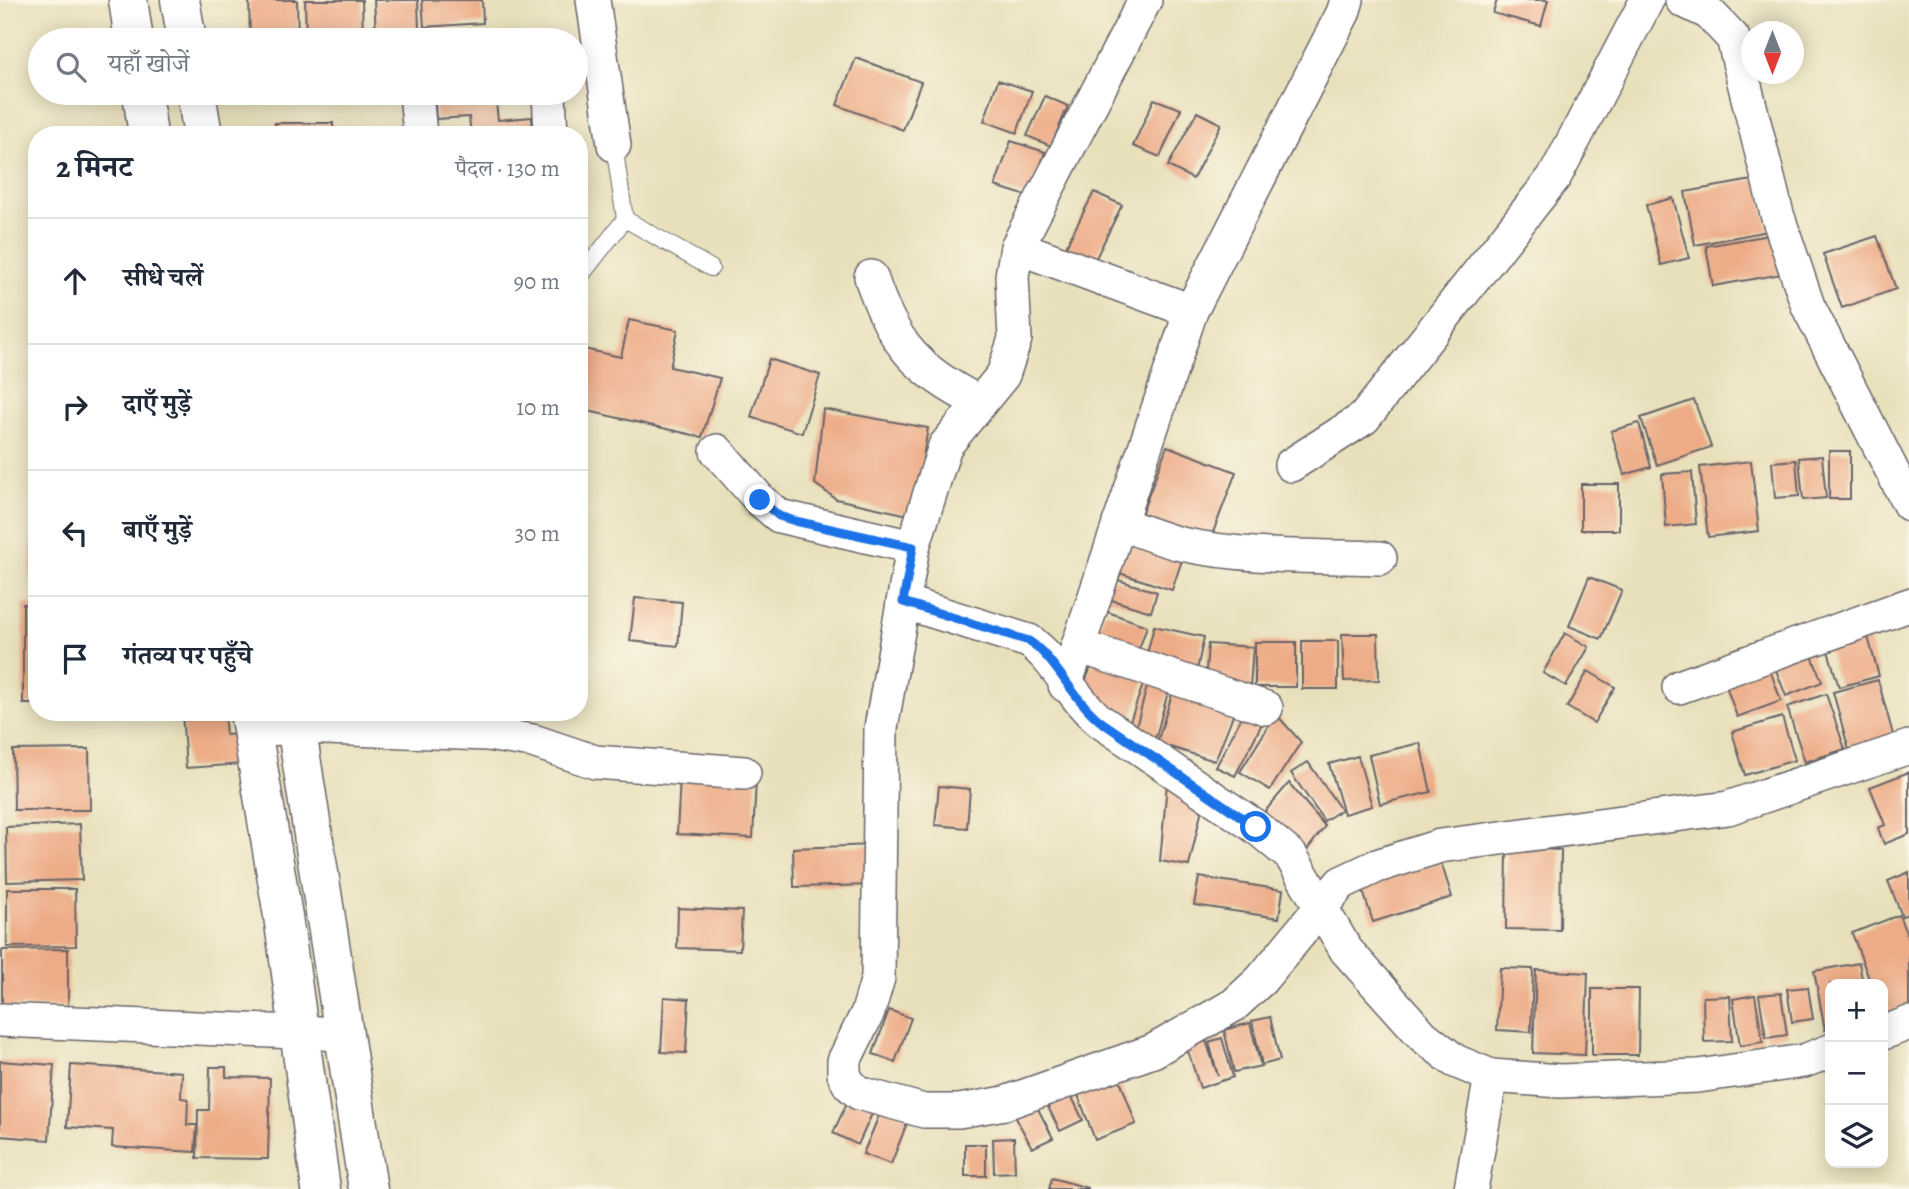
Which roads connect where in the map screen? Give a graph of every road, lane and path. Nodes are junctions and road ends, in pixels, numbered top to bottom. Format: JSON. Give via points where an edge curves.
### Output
{"nodes":[{"id":1,"x":128,"y":0,"type":"edge"},
{"id":2,"x":180,"y":0,"type":"edge"},
{"id":3,"x":593,"y":0,"type":"edge"},
{"id":4,"x":1145,"y":0,"type":"edge"},
{"id":5,"x":1347,"y":0,"type":"edge"},
{"id":6,"x":1647,"y":0,"type":"edge"},
{"id":7,"x":1682,"y":0,"type":"edge"},
{"id":8,"x":132,"y":28,"type":"edge"},
{"id":9,"x":185,"y":28,"type":"edge"},
{"id":10,"x":144,"y":105,"type":"edge"},
{"id":11,"x":198,"y":105,"type":"edge"},
{"id":12,"x":417,"y":105,"type":"edge"},
{"id":13,"x":550,"y":105,"type":"edge"},
{"id":14,"x":147,"y":126,"type":"edge"},
{"id":15,"x":202,"y":126,"type":"edge"},
{"id":16,"x":419,"y":126,"type":"edge"},
{"id":17,"x":551,"y":126,"type":"edge"},
{"id":18,"x":614,"y":145,"type":"joint"},
{"id":19,"x":625,"y":219,"type":"junction"},
{"id":20,"x":1017,"y":247,"type":"junction"},
{"id":21,"x":588,"y":266,"type":"edge"},
{"id":22,"x":711,"y":268,"type":"dead end"},
{"id":23,"x":871,"y":277,"type":"dead end"},
{"id":24,"x":1191,"y":312,"type":"junction"},
{"id":25,"x":979,"y":402,"type":"junction"},
{"id":26,"x":718,"y":452,"type":"dead end"},
{"id":27,"x":1291,"y":465,"type":"dead end"},
{"id":28,"x":1909,"y":504,"type":"edge"},
{"id":29,"x":1119,"y":523,"type":"junction"},
{"id":30,"x":913,"y":547,"type":"junction"},
{"id":31,"x":1380,"y":558,"type":"dead end"},
{"id":32,"x":903,"y":602,"type":"junction"},
{"id":33,"x":1909,"y":605,"type":"edge"},
{"id":34,"x":1078,"y":646,"type":"junction"},
{"id":35,"x":1065,"y":685,"type":"junction"},
{"id":36,"x":1679,"y":687,"type":"dead end"},
{"id":37,"x":1266,"y":708,"type":"dead end"},
{"id":38,"x":250,"y":721,"type":"edge"},
{"id":39,"x":295,"y":721,"type":"edge"},
{"id":40,"x":309,"y":721,"type":"edge"},
{"id":41,"x":1909,"y":747,"type":"edge"},
{"id":42,"x":744,"y":773,"type":"dead end"},
{"id":43,"x":1320,"y":907,"type":"junction"},
{"id":44,"x":0,"y":1020,"type":"edge"},
{"id":45,"x":1909,"y":1023,"type":"edge"},
{"id":46,"x":1888,"y":1031,"type":"edge"},
{"id":47,"x":300,"y":1034,"type":"junction"},
{"id":48,"x":345,"y":1034,"type":"junction"},
{"id":49,"x":1825,"y":1053,"type":"edge"},
{"id":50,"x":1491,"y":1076,"type":"junction"},
{"id":51,"x":321,"y":1189,"type":"edge"},
{"id":52,"x":368,"y":1189,"type":"edge"},
{"id":53,"x":1471,"y":1189,"type":"edge"}],
"edges":[{"from":1,"to":8,"type":"street"},
{"from":2,"to":9,"type":"street"},
{"from":3,"to":18,"type":"street"},
{"from":4,"to":20,"type":"street"},
{"from":5,"to":24,"type":"street"},
{"from":6,"to":27,"type":"street","via":[[1555,176],[1364,418]]},
{"from":7,"to":28,"type":"street","via":[[1709,13],[1733,38],[1777,214],[1808,306]]},
{"from":10,"to":14,"type":"street"},
{"from":11,"to":15,"type":"street"},
{"from":12,"to":16,"type":"street"},
{"from":13,"to":17,"type":"street"},
{"from":18,"to":19,"type":"lane"},
{"from":19,"to":21,"type":"lane"},
{"from":19,"to":22,"type":"lane"},
{"from":20,"to":24,"type":"street"},
{"from":20,"to":25,"type":"street","via":[[1012,276],[1016,339],[1003,375]]},
{"from":23,"to":25,"type":"street","via":[[901,346],[942,383]]},
{"from":24,"to":29,"type":"street"},
{"from":25,"to":30,"type":"street","via":[[942,454]]},
{"from":26,"to":30,"type":"street","via":[[779,516]]},
{"from":29,"to":31,"type":"street","via":[[1178,544],[1211,550]]},
{"from":29,"to":34,"type":"street"},
{"from":30,"to":32,"type":"street"},
{"from":32,"to":35,"type":"street","via":[[1029,641],[1041,649]]},
{"from":32,"to":43,"type":"street","via":[[881,728],[878,978],[869,1012],[844,1061],[844,1074],[859,1093],[924,1111],[959,1111],[1037,1094],[1153,1051],[1234,1005],[1261,980]]},
{"from":33,"to":36,"type":"street"},
{"from":34,"to":35,"type":"street"},
{"from":34,"to":37,"type":"street"},
{"from":35,"to":43,"type":"street","via":[[1100,721],[1291,856]]},
{"from":38,"to":47,"type":"street"},
{"from":39,"to":48,"type":"street"},
{"from":40,"to":42,"type":"street","via":[[487,734],[533,741],[595,762]]},
{"from":41,"to":43,"type":"street","via":[[1728,808],[1440,846],[1341,883]]},
{"from":43,"to":50,"type":"street","via":[[1346,950],[1423,1036],[1455,1061]]},
{"from":44,"to":47,"type":"street"},
{"from":45,"to":46,"type":"street"},
{"from":47,"to":48,"type":"street"},
{"from":47,"to":51,"type":"street"},
{"from":48,"to":52,"type":"street"},
{"from":49,"to":50,"type":"street","via":[[1804,1061],[1698,1076],[1560,1081]]},
{"from":50,"to":53,"type":"street"}]}
